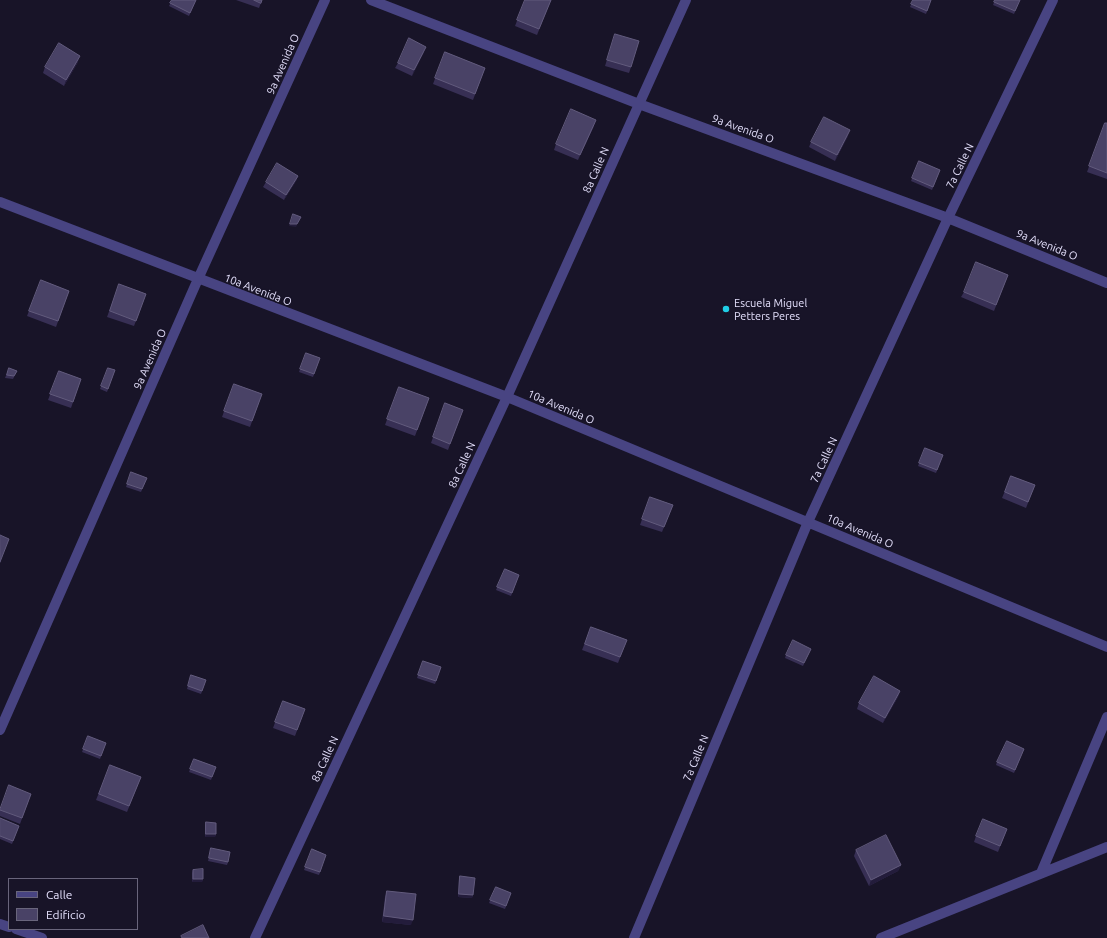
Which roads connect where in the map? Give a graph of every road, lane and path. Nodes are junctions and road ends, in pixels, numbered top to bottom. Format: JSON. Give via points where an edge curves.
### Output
{"nodes":[{"id":1,"x":325,"y":0,"type":"edge"},
{"id":2,"x":371,"y":0,"type":"edge"},
{"id":3,"x":686,"y":0,"type":"edge"},
{"id":4,"x":1053,"y":0,"type":"edge"},
{"id":5,"x":639,"y":104,"type":"junction"},
{"id":6,"x":0,"y":202,"type":"edge"},
{"id":7,"x":948,"y":218,"type":"junction"},
{"id":8,"x":198,"y":279,"type":"junction"},
{"id":9,"x":1107,"y":283,"type":"edge"},
{"id":10,"x":507,"y":398,"type":"junction"},
{"id":11,"x":808,"y":522,"type":"junction"},
{"id":12,"x":1107,"y":647,"type":"edge"},
{"id":13,"x":1107,"y":717,"type":"edge"},
{"id":14,"x":0,"y":730,"type":"edge"},
{"id":15,"x":1107,"y":847,"type":"edge"},
{"id":16,"x":1041,"y":873,"type":"junction"},
{"id":17,"x":19,"y":930,"type":"edge"},
{"id":18,"x":42,"y":938,"type":"edge"},
{"id":19,"x":255,"y":938,"type":"edge"},
{"id":20,"x":634,"y":938,"type":"edge"},
{"id":21,"x":880,"y":938,"type":"edge"}],
"edges":[{"from":1,"to":8,"type":"street","name":"9a Avenida O"},
{"from":2,"to":5,"type":"street","name":"9a Avenida O"},
{"from":3,"to":5,"type":"street","name":"8a Calle N"},
{"from":4,"to":7,"type":"street","name":"7a Calle N"},
{"from":5,"to":7,"type":"street","name":"9a Avenida O"},
{"from":5,"to":10,"type":"street","name":"8a Calle N"},
{"from":6,"to":8,"type":"street","name":"10a Avenida O"},
{"from":7,"to":9,"type":"street","name":"9a Avenida O"},
{"from":7,"to":11,"type":"street","name":"7a Calle N"},
{"from":8,"to":10,"type":"street","name":"10a Avenida O"},
{"from":8,"to":14,"type":"street","name":"9a Avenida O"},
{"from":10,"to":11,"type":"street","name":"10a Avenida O"},
{"from":10,"to":19,"type":"street","name":"8a Calle N"},
{"from":11,"to":12,"type":"street","name":"10a Avenida O"},
{"from":11,"to":20,"type":"street","name":"7a Calle N"},
{"from":13,"to":16,"type":"street"},
{"from":15,"to":16,"type":"street"},
{"from":16,"to":21,"type":"street"},
{"from":17,"to":18,"type":"street"}]}
